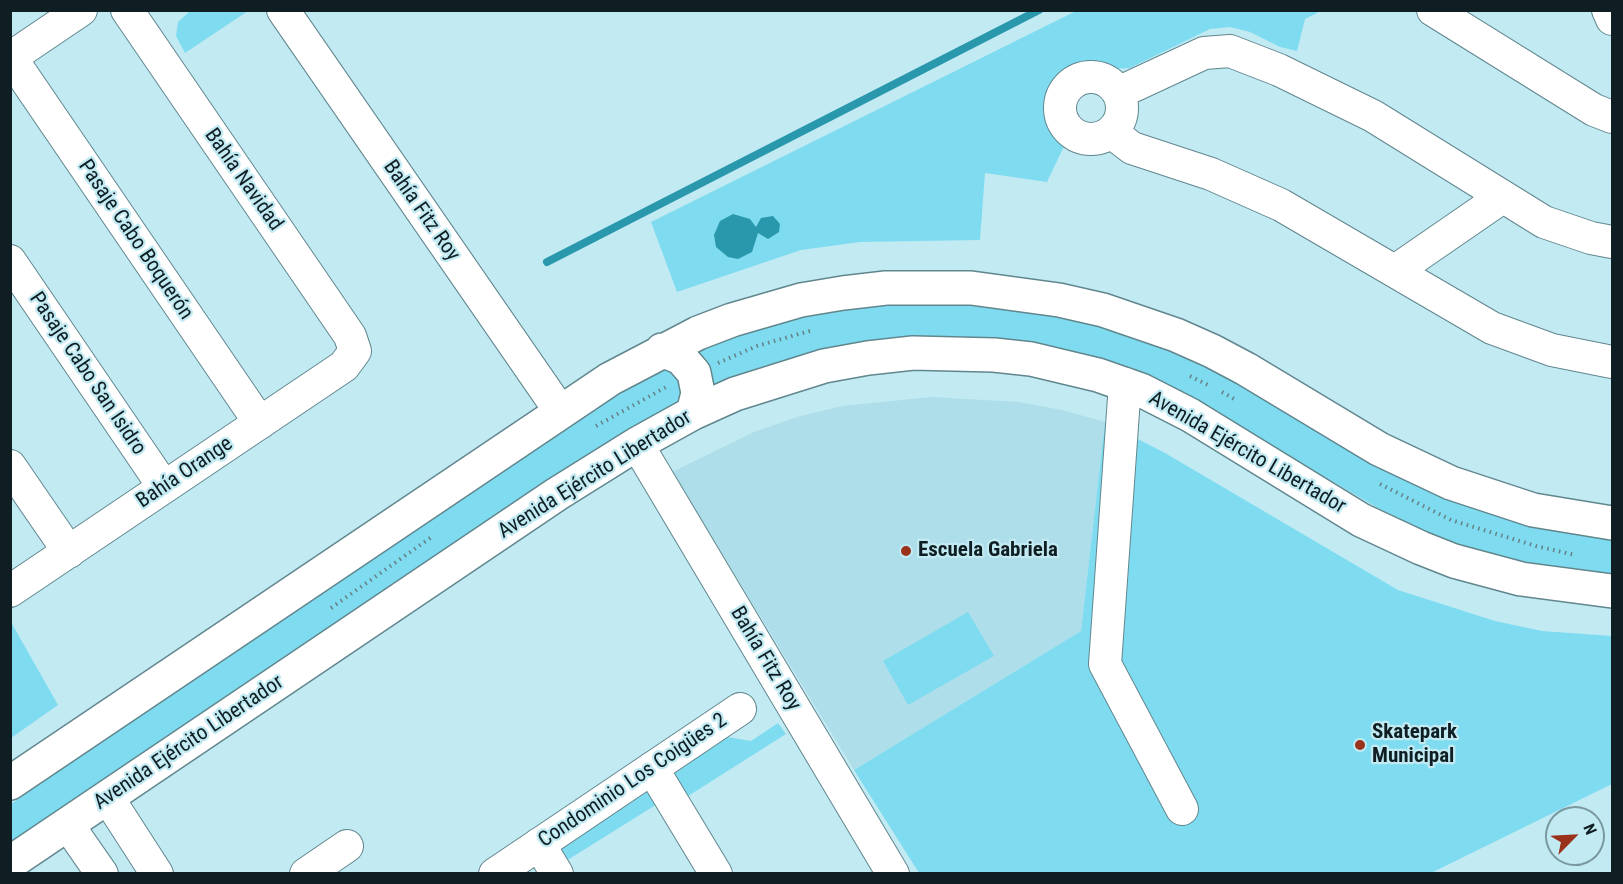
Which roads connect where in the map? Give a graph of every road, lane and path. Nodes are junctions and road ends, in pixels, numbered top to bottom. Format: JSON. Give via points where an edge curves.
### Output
{"nodes":[{"id":1,"x":81,"y":10,"type":"edge"},
{"id":2,"x":283,"y":10,"type":"edge"},
{"id":3,"x":1433,"y":10,"type":"edge"},
{"id":4,"x":1608,"y":10,"type":"edge"},
{"id":5,"x":139,"y":15,"type":"edge"},
{"id":6,"x":1612,"y":19,"type":"edge"},
{"id":7,"x":11,"y":58,"type":"edge"},
{"id":8,"x":1118,"y":93,"type":"junction"},
{"id":9,"x":1612,"y":117,"type":"edge"},
{"id":10,"x":1111,"y":132,"type":"junction"},
{"id":11,"x":1501,"y":198,"type":"junction"},
{"id":12,"x":1612,"y":242,"type":"edge"},
{"id":13,"x":10,"y":261,"type":"edge"},
{"id":14,"x":1395,"y":271,"type":"junction"},
{"id":15,"x":820,"y":328,"type":"dead end"},
{"id":16,"x":662,"y":350,"type":"junction"},
{"id":17,"x":355,"y":351,"type":"joint"},
{"id":18,"x":1612,"y":362,"type":"edge"},
{"id":19,"x":1182,"y":371,"type":"dead end"},
{"id":20,"x":694,"y":373,"type":"junction"},
{"id":21,"x":1125,"y":384,"type":"junction"},
{"id":22,"x":1243,"y":403,"type":"dead end"},
{"id":23,"x":560,"y":411,"type":"junction"},
{"id":24,"x":693,"y":413,"type":"junction"},
{"id":25,"x":260,"y":423,"type":"junction"},
{"id":26,"x":590,"y":431,"type":"dead end"},
{"id":27,"x":637,"y":444,"type":"junction"},
{"id":28,"x":10,"y":466,"type":"edge"},
{"id":29,"x":1375,"y":481,"type":"dead end"},
{"id":30,"x":164,"y":487,"type":"junction"},
{"id":31,"x":1612,"y":523,"type":"edge"},
{"id":32,"x":437,"y":533,"type":"dead end"},
{"id":33,"x":69,"y":552,"type":"junction"},
{"id":34,"x":1583,"y":556,"type":"dead end"},
{"id":35,"x":10,"y":591,"type":"edge"},
{"id":36,"x":1612,"y":591,"type":"edge"},
{"id":37,"x":325,"y":613,"type":"dead end"},
{"id":38,"x":740,"y":709,"type":"dead end"},
{"id":39,"x":652,"y":768,"type":"junction"},
{"id":40,"x":10,"y":783,"type":"edge"},
{"id":41,"x":108,"y":798,"type":"junction"},
{"id":42,"x":1182,"y":809,"type":"dead end"},
{"id":43,"x":68,"y":825,"type":"junction"},
{"id":44,"x":539,"y":844,"type":"junction"},
{"id":45,"x":347,"y":846,"type":"dead end"},
{"id":46,"x":10,"y":863,"type":"edge"},
{"id":47,"x":102,"y":873,"type":"edge"},
{"id":48,"x":157,"y":873,"type":"edge"},
{"id":49,"x":306,"y":873,"type":"edge"},
{"id":50,"x":495,"y":873,"type":"edge"},
{"id":51,"x":557,"y":873,"type":"edge"},
{"id":52,"x":716,"y":873,"type":"edge"},
{"id":53,"x":893,"y":873,"type":"edge"}],
"edges":[{"from":1,"to":7,"type":"street"},
{"from":2,"to":23,"type":"street","name":"Bahía Fitz Roy"},
{"from":3,"to":9,"type":"street","via":[[1594,110]]},
{"from":4,"to":6,"type":"street"},
{"from":5,"to":17,"type":"street","name":"Bahía Navidad","via":[[350,336]]},
{"from":7,"to":25,"type":"street","name":"Pasaje Cabo Boquerón"},
{"from":8,"to":10,"type":"street","via":[[1122,114]]},
{"from":8,"to":10,"type":"street","via":[[1111,84],[1089,77],[1077,80],[1062,97],[1062,120],[1068,130],[1089,139]]},
{"from":8,"to":11,"type":"street","via":[[1204,53],[1230,51],[1373,116]]},
{"from":10,"to":14,"type":"street","via":[[1131,148],[1210,174],[1281,205]]},
{"from":11,"to":12,"type":"street","via":[[1544,222]]},
{"from":11,"to":14,"type":"street"},
{"from":13,"to":30,"type":"street","name":"Pasaje Cabo San Isidro"},
{"from":14,"to":18,"type":"street","via":[[1502,332],[1552,350]]},
{"from":15,"to":20,"type":"path","via":[[757,346]]},
{"from":16,"to":20,"type":"main road","via":[[681,358]]},
{"from":16,"to":23,"type":"main road"},
{"from":16,"to":31,"type":"main road","via":[[758,311],[843,293],[971,288],[1059,300],[1140,321],[1212,351],[1379,449],[1451,483],[1533,510]]},
{"from":17,"to":25,"type":"street","name":"Bahía Orange","via":[[344,366]]},
{"from":19,"to":22,"type":"path"},
{"from":20,"to":24,"type":"main road","via":[[698,393]]},
{"from":20,"to":26,"type":"path"},
{"from":21,"to":24,"type":"main road","name":"Avenida Ejército Libertador","via":[[1030,359],[958,352],[913,353],[813,369],[735,394]]},
{"from":21,"to":36,"type":"main road","name":"Avenida Ejército Libertador","via":[[1190,415],[1361,520],[1421,549],[1521,579]]},
{"from":21,"to":42,"type":"street","via":[[1105,664]]},
{"from":23,"to":40,"type":"main road"},
{"from":24,"to":27,"type":"main road","name":"Avenida Ejército Libertador"},
{"from":25,"to":30,"type":"street","name":"Bahía Orange"},
{"from":27,"to":41,"type":"main road","name":"Avenida Ejército Libertador"},
{"from":27,"to":53,"type":"street","name":"Bahía Fitz Roy"},
{"from":28,"to":33,"type":"street"},
{"from":29,"to":34,"type":"path","via":[[1451,520]]},
{"from":30,"to":33,"type":"street","name":"Bahía Orange"},
{"from":32,"to":37,"type":"path"},
{"from":33,"to":35,"type":"street","name":"Bahía Orange"},
{"from":38,"to":39,"type":"street","name":"Condominio Los Coigües 2"},
{"from":39,"to":44,"type":"street","name":"Condominio Los Coigües 2"},
{"from":39,"to":52,"type":"street"},
{"from":41,"to":43,"type":"main road","name":"Avenida Ejército Libertador"},
{"from":41,"to":48,"type":"street"},
{"from":43,"to":46,"type":"main road","name":"Avenida Ejército Libertador"},
{"from":43,"to":47,"type":"street"},
{"from":44,"to":50,"type":"street","name":"Condominio Los Coigües 2"},
{"from":44,"to":51,"type":"street"},
{"from":45,"to":49,"type":"street"}]}
